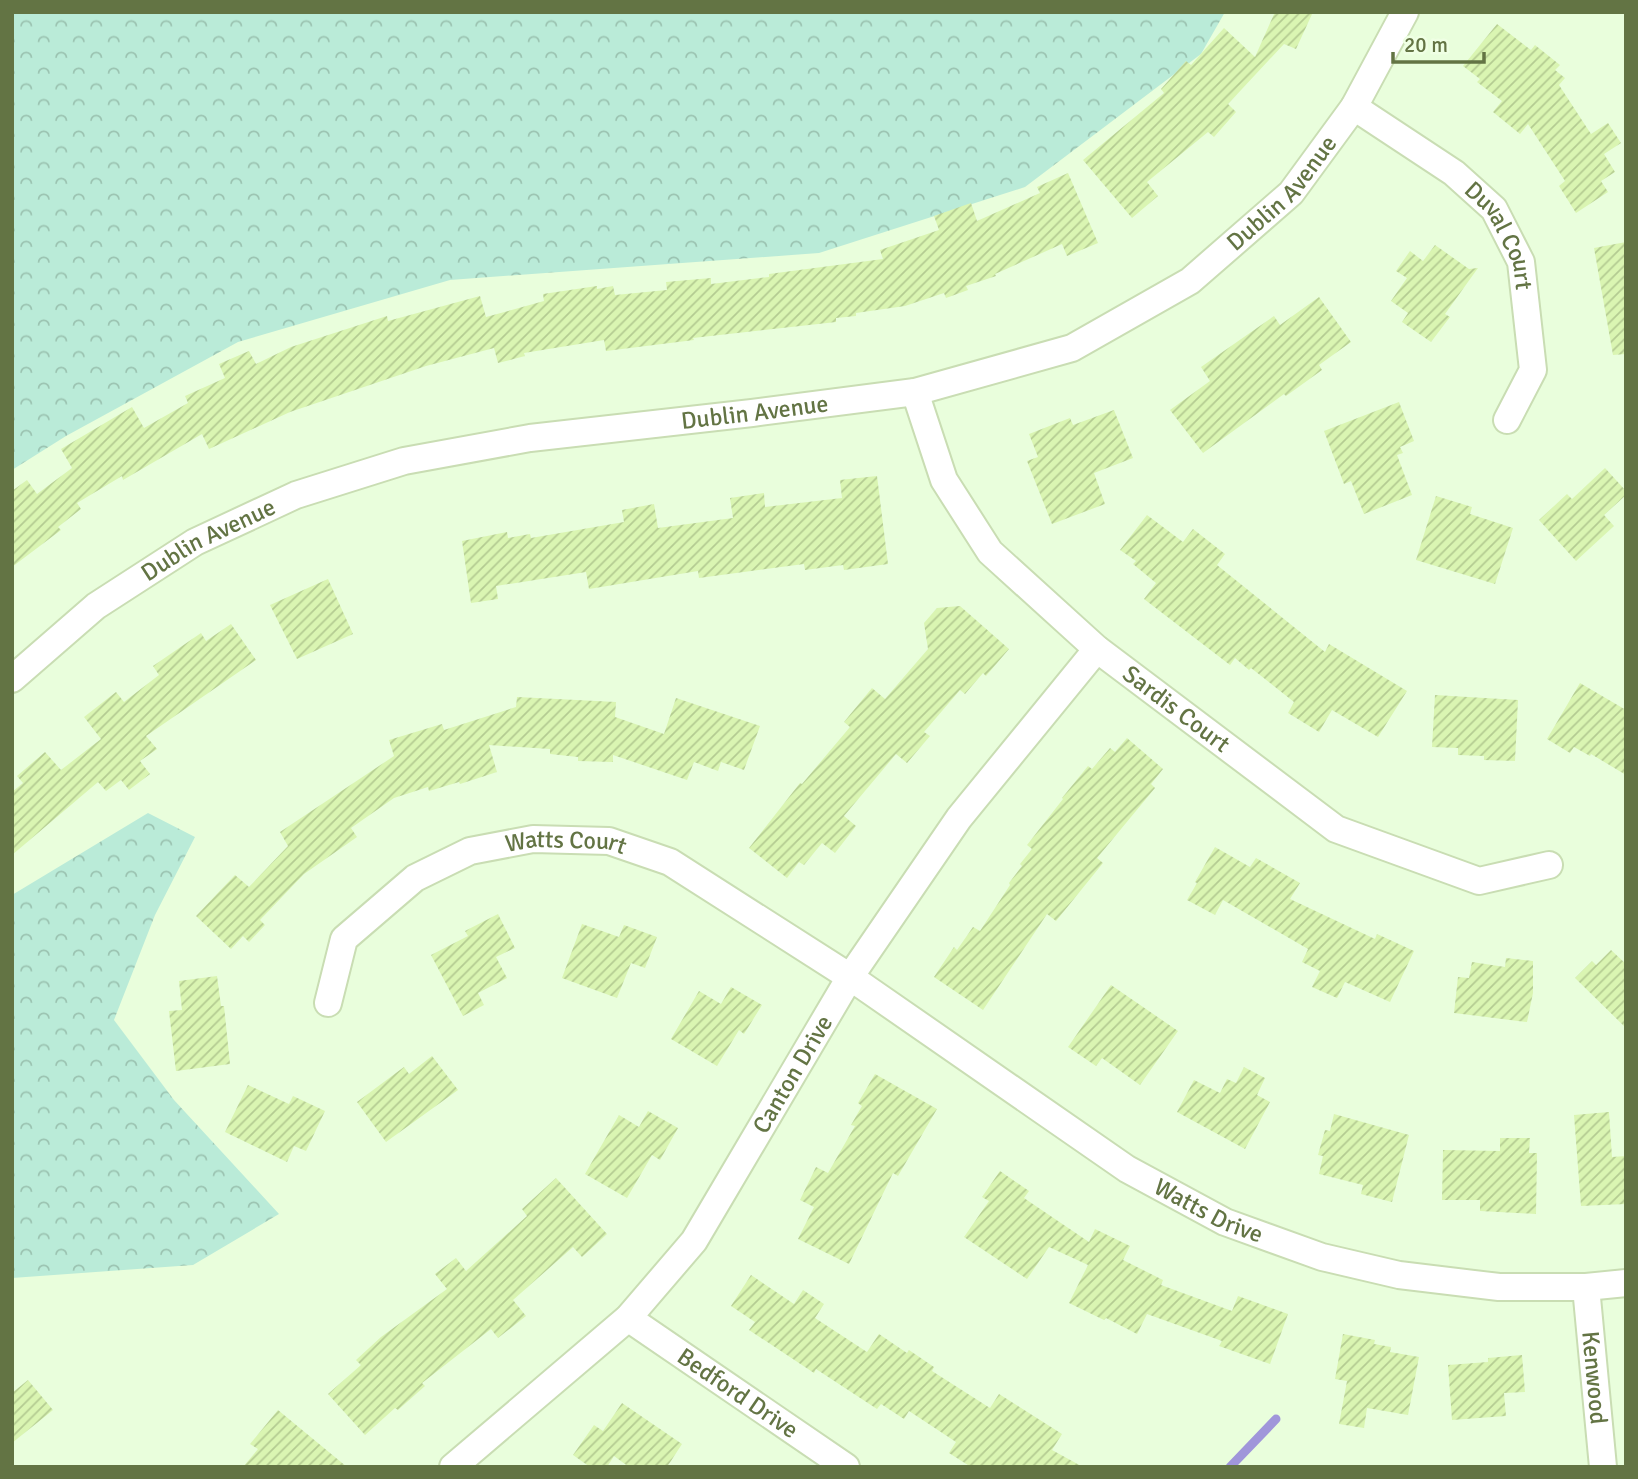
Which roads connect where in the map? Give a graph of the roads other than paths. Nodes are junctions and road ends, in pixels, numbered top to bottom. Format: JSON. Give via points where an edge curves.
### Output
{"nodes":[{"id":1,"x":1405,"y":12,"type":"edge"},
{"id":2,"x":1354,"y":107,"type":"junction"},
{"id":3,"x":915,"y":392,"type":"junction"},
{"id":4,"x":1507,"y":420,"type":"dead end"},
{"id":5,"x":1097,"y":649,"type":"junction"},
{"id":6,"x":12,"y":679,"type":"edge"},
{"id":7,"x":1549,"y":865,"type":"dead end"},
{"id":8,"x":849,"y":976,"type":"junction"},
{"id":9,"x":328,"y":1003,"type":"dead end"},
{"id":10,"x":1626,"y":1283,"type":"edge"},
{"id":11,"x":1586,"y":1287,"type":"junction"},
{"id":12,"x":628,"y":1318,"type":"junction"},
{"id":13,"x":453,"y":1467,"type":"edge"},
{"id":14,"x":846,"y":1467,"type":"edge"},
{"id":15,"x":1603,"y":1467,"type":"edge"}],
"edges":[{"from":1,"to":2,"type":"street","name":"Dublin Avenue"},
{"from":2,"to":3,"type":"street","name":"Dublin Avenue","via":[[1291,194],[1190,281],[1072,348]]},
{"from":2,"to":4,"type":"street","name":"Duval Court","via":[[1454,173],[1494,209],[1521,262],[1533,370]]},
{"from":3,"to":5,"type":"street","name":"Sardis Court","via":[[944,480],[990,552]]},
{"from":3,"to":6,"type":"street","name":"Dublin Avenue","via":[[530,438],[404,461],[296,495],[195,542],[96,606]]},
{"from":5,"to":7,"type":"street","name":"Sardis Court","via":[[1336,829],[1479,881]]},
{"from":5,"to":8,"type":"street","name":"Canton Drive","via":[[959,818]]},
{"from":8,"to":9,"type":"street","name":"Watts Court","via":[[670,862],[609,841],[533,839],[470,851],[415,878],[344,939]]},
{"from":8,"to":11,"type":"street","name":"Watts Drive","via":[[1127,1169],[1225,1222],[1322,1257],[1399,1275],[1499,1287]]},
{"from":8,"to":12,"type":"street","name":"Canton Drive","via":[[694,1241]]},
{"from":10,"to":11,"type":"street","name":"Watts Drive"},
{"from":11,"to":15,"type":"street","name":"Kenwood"},
{"from":12,"to":13,"type":"street","name":"Canton Drive"},
{"from":12,"to":14,"type":"street","name":"Bedford Drive"}]}
